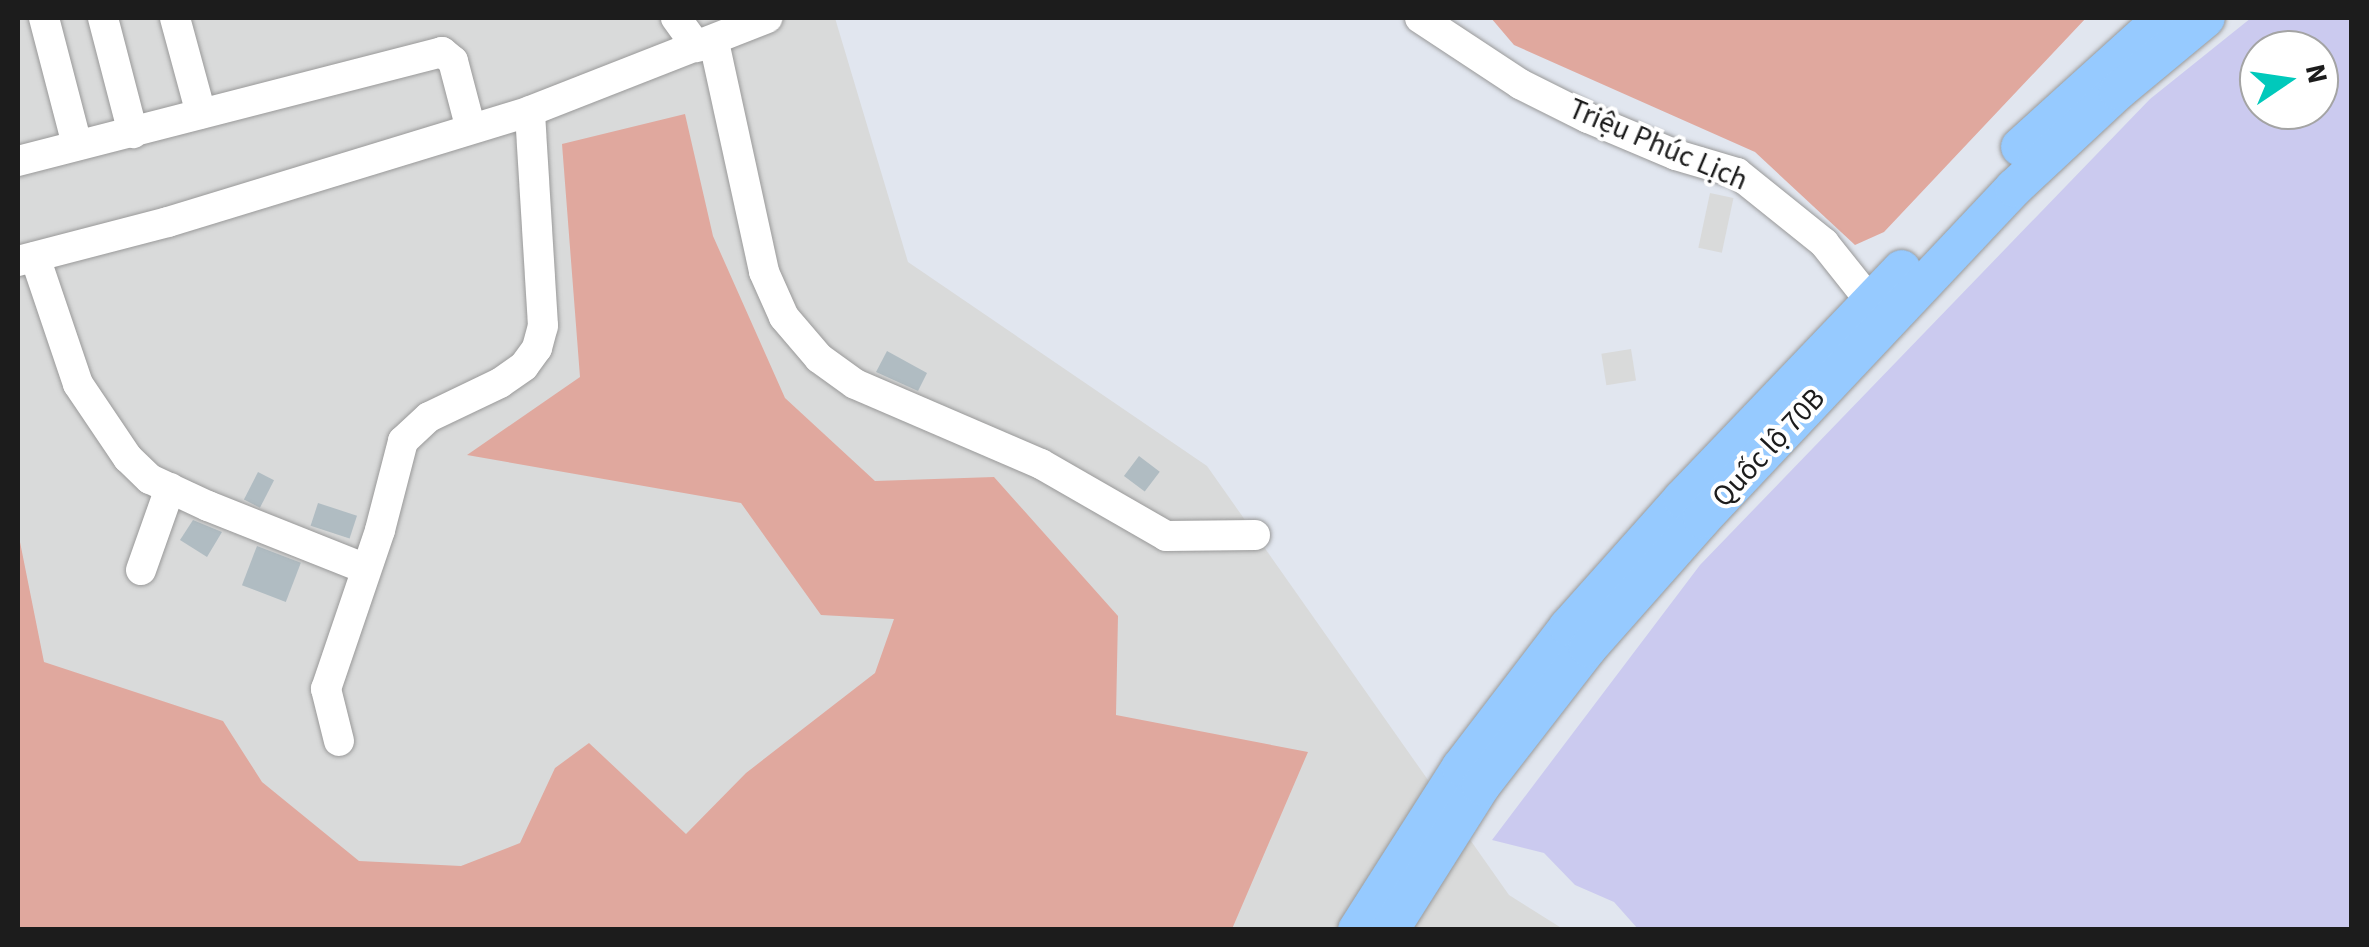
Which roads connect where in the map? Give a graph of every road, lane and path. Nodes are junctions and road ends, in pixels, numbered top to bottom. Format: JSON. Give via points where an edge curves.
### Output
{"nodes":[{"id":1,"x":44,"y":18,"type":"edge"},
{"id":2,"x":103,"y":18,"type":"edge"},
{"id":3,"x":175,"y":18,"type":"edge"},
{"id":4,"x":676,"y":18,"type":"edge"},
{"id":5,"x":767,"y":18,"type":"edge"},
{"id":6,"x":1420,"y":18,"type":"edge"},
{"id":7,"x":2162,"y":18,"type":"edge"},
{"id":8,"x":2206,"y":18,"type":"edge"},
{"id":9,"x":705,"y":45,"type":"junction"},
{"id":10,"x":530,"y":111,"type":"junction"},
{"id":11,"x":202,"y":114,"type":"junction"},
{"id":12,"x":470,"y":126,"type":"junction"},
{"id":13,"x":134,"y":133,"type":"junction"},
{"id":14,"x":76,"y":145,"type":"junction"},
{"id":15,"x":18,"y":159,"type":"edge"},
{"id":16,"x":26,"y":259,"type":"edge"},
{"id":17,"x":1871,"y":302,"type":"junction"},
{"id":18,"x":170,"y":488,"type":"junction"},
{"id":19,"x":1692,"y":509,"type":"junction"},
{"id":20,"x":1255,"y":536,"type":"dead end"},
{"id":21,"x":364,"y":568,"type":"junction"},
{"id":22,"x":141,"y":570,"type":"dead end"},
{"id":23,"x":339,"y":741,"type":"dead end"},
{"id":24,"x":1358,"y":930,"type":"edge"},
{"id":25,"x":1390,"y":930,"type":"edge"}],
"edges":[{"from":1,"to":14,"type":"street"},
{"from":2,"to":13,"type":"street"},
{"from":3,"to":11,"type":"street"},
{"from":4,"to":9,"type":"street"},
{"from":5,"to":9,"type":"street"},
{"from":6,"to":17,"type":"street","name":"Triệu Phúc Lịch","via":[[1571,109],[1676,155],[1737,173],[1824,242]]},
{"from":7,"to":17,"type":"main road","name":"Quốc lộ 70B","via":[[2002,165]]},
{"from":8,"to":19,"type":"main road","name":"Quốc lộ 70B","via":[[2014,188]]},
{"from":9,"to":10,"type":"street"},
{"from":9,"to":20,"type":"street","via":[[764,272],[784,317],[819,358],[855,384],[1041,464],[1166,536]]},
{"from":10,"to":12,"type":"street"},
{"from":10,"to":21,"type":"street","via":[[543,326],[536,348],[500,383],[429,417],[404,441]]},
{"from":11,"to":12,"type":"street","via":[[442,52],[453,61]]},
{"from":11,"to":13,"type":"street"},
{"from":12,"to":16,"type":"street","via":[[168,222]]},
{"from":13,"to":14,"type":"street"},
{"from":14,"to":15,"type":"street"},
{"from":16,"to":18,"type":"street","via":[[78,384],[128,458]]},
{"from":17,"to":19,"type":"main road","name":"Quốc lộ 70B"},
{"from":18,"to":21,"type":"street"},
{"from":18,"to":22,"type":"street"},
{"from":19,"to":24,"type":"main road","name":"Quốc lộ 70B","via":[[1568,627],[1461,766]]},
{"from":19,"to":25,"type":"main road","name":"Quốc lộ 70B","via":[[1481,786]]},
{"from":21,"to":23,"type":"street","via":[[326,688]]}]}
